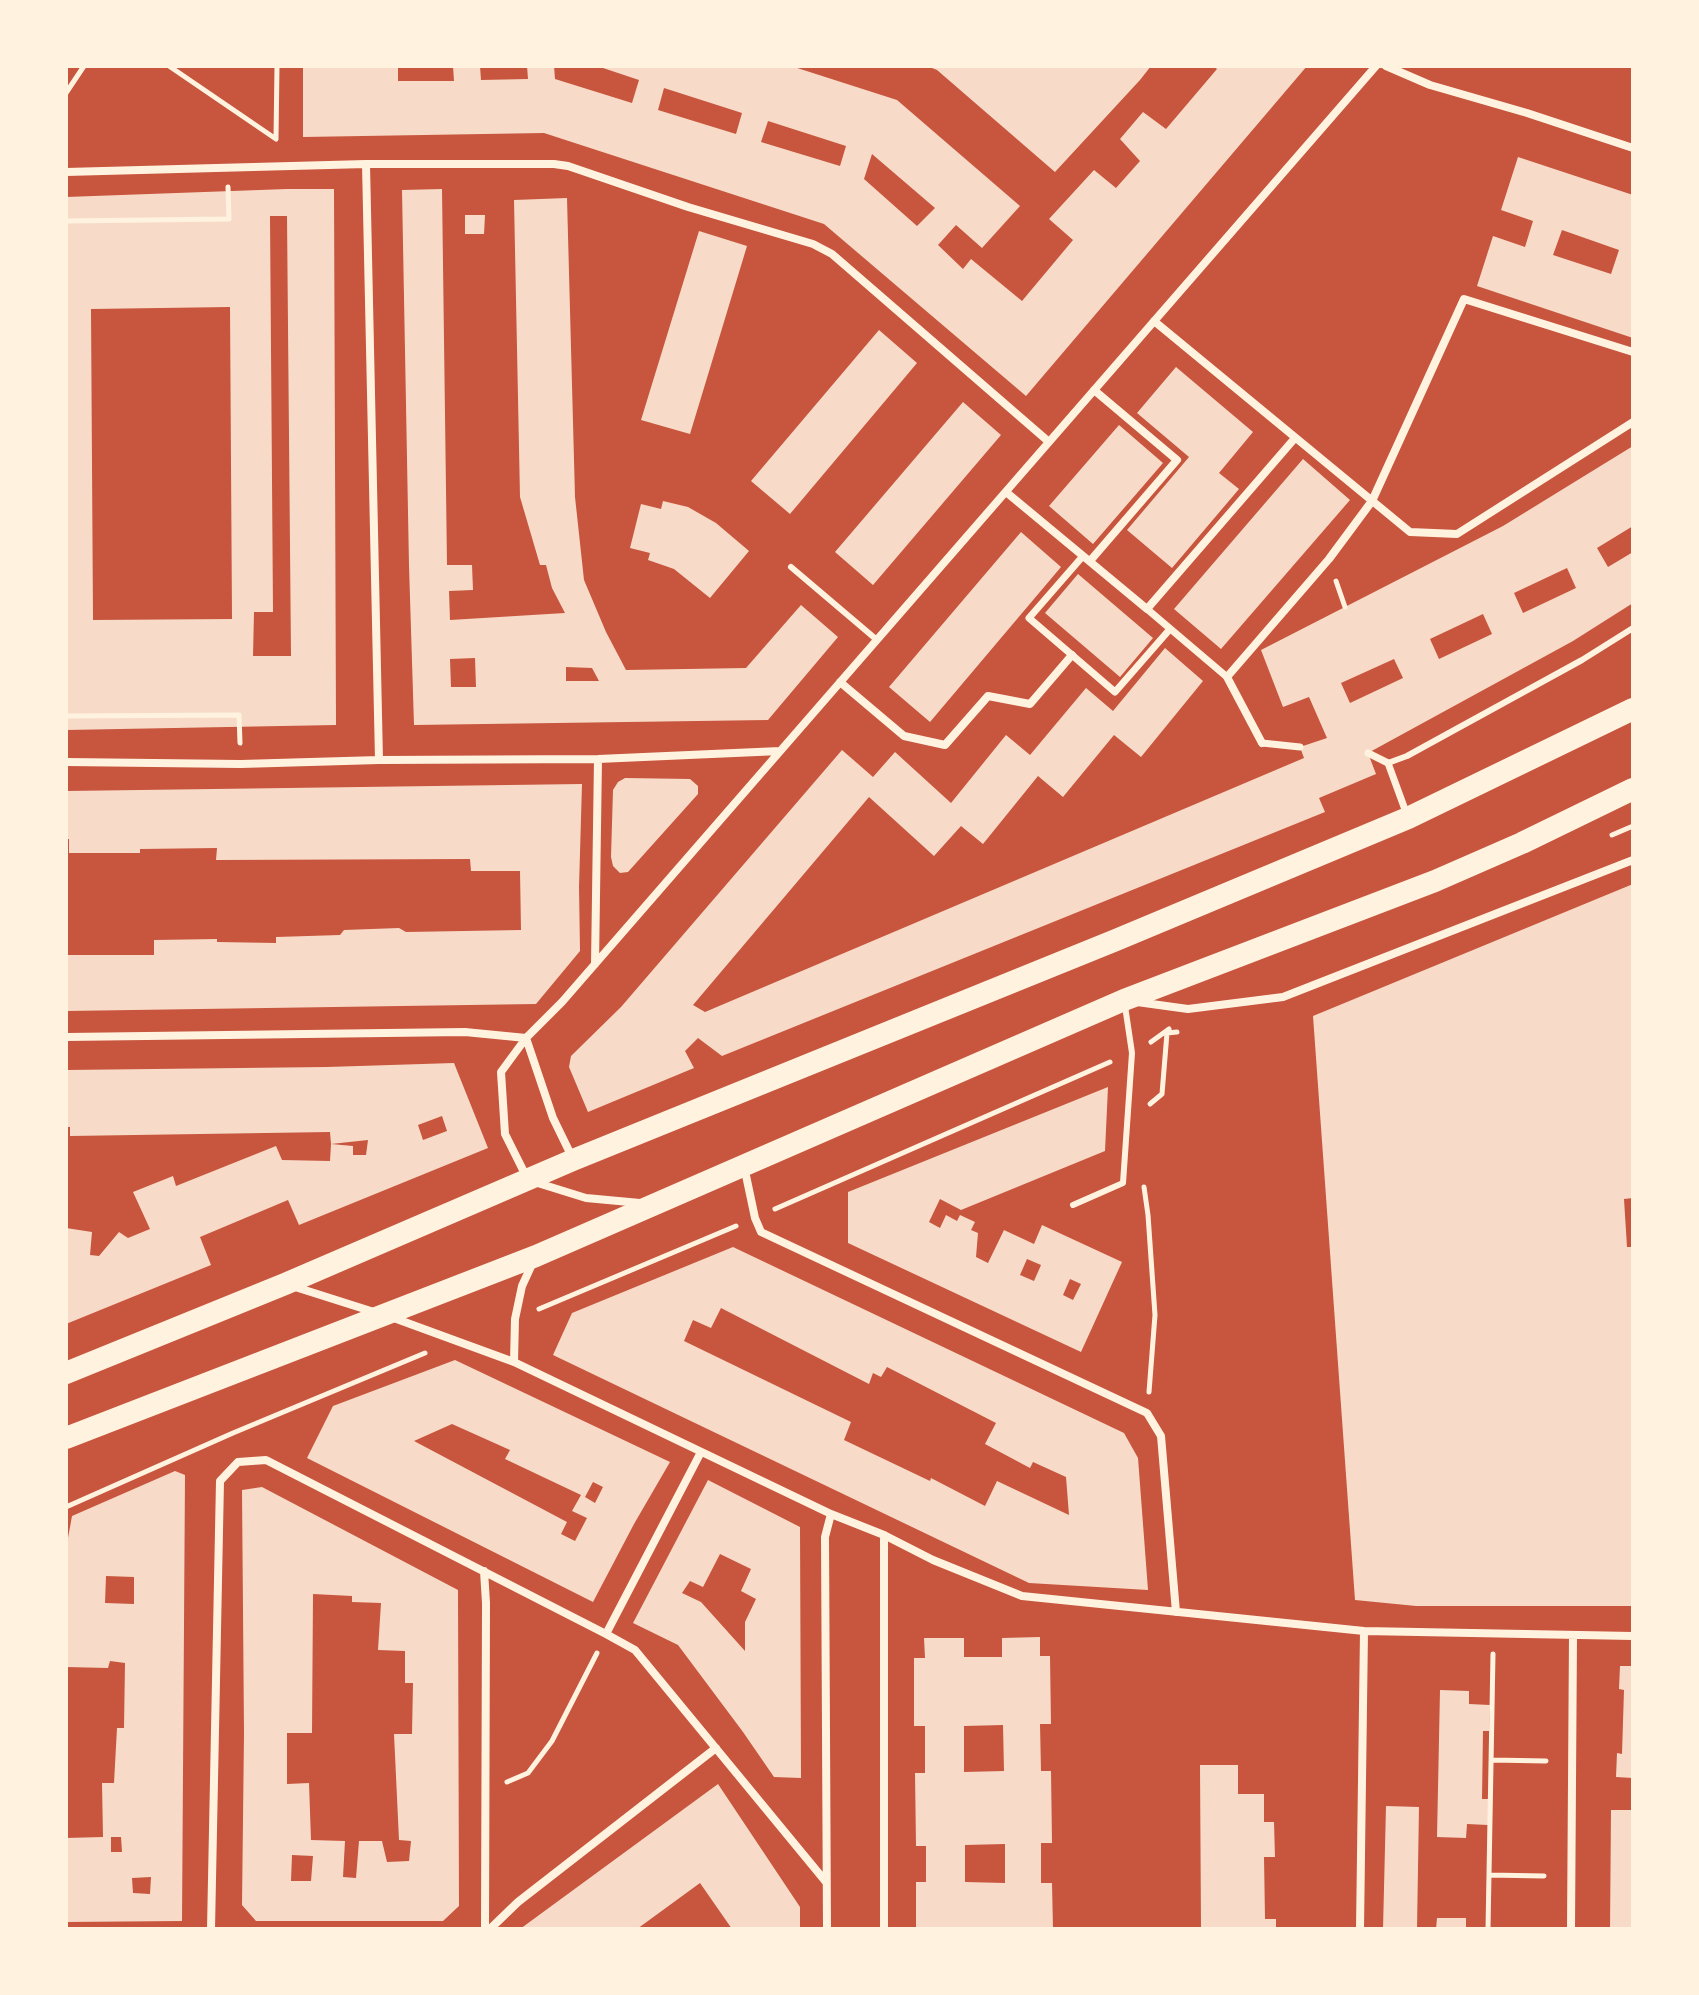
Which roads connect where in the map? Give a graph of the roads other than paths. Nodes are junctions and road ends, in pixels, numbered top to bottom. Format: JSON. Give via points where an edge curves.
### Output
{"nodes":[{"id":1,"x":1376,"y":66,"type":"edge"},
{"id":2,"x":1386,"y":66,"type":"edge"},
{"id":3,"x":1633,"y":148,"type":"edge"},
{"id":4,"x":366,"y":164,"type":"junction"},
{"id":5,"x":66,"y":172,"type":"edge"},
{"id":6,"x":1154,"y":321,"type":"junction"},
{"id":7,"x":1633,"y":352,"type":"edge"},
{"id":8,"x":1094,"y":390,"type":"junction"},
{"id":9,"x":1633,"y":422,"type":"edge"},
{"id":10,"x":1295,"y":438,"type":"junction"},
{"id":11,"x":1049,"y":442,"type":"junction"},
{"id":12,"x":1006,"y":492,"type":"junction"},
{"id":13,"x":1372,"y":501,"type":"junction"},
{"id":14,"x":1086,"y":559,"type":"junction"},
{"id":15,"x":791,"y":567,"type":"dead end"},
{"id":16,"x":1147,"y":609,"type":"junction"},
{"id":17,"x":1633,"y":628,"type":"edge"},
{"id":18,"x":1170,"y":629,"type":"junction"},
{"id":19,"x":877,"y":640,"type":"junction"},
{"id":20,"x":1072,"y":655,"type":"junction"},
{"id":21,"x":1227,"y":677,"type":"junction"},
{"id":22,"x":840,"y":682,"type":"junction"},
{"id":23,"x":1633,"y":709,"type":"edge"},
{"id":24,"x":1262,"y":743,"type":"joint"},
{"id":25,"x":1300,"y":747,"type":"dead end"},
{"id":26,"x":780,"y":751,"type":"junction"},
{"id":27,"x":1368,"y":753,"type":"dead end"},
{"id":28,"x":598,"y":759,"type":"junction"},
{"id":29,"x":379,"y":760,"type":"junction"},
{"id":30,"x":66,"y":762,"type":"edge"},
{"id":31,"x":1388,"y":763,"type":"junction"},
{"id":32,"x":1633,"y":789,"type":"edge"},
{"id":33,"x":1408,"y":818,"type":"junction"},
{"id":34,"x":1633,"y":860,"type":"edge"},
{"id":35,"x":595,"y":964,"type":"junction"},
{"id":36,"x":1124,"y":1000,"type":"junction"},
{"id":37,"x":66,"y":1037,"type":"edge"},
{"id":38,"x":526,"y":1038,"type":"junction"},
{"id":39,"x":573,"y":1160,"type":"junction"},
{"id":40,"x":743,"y":1165,"type":"junction"},
{"id":41,"x":528,"y":1180,"type":"junction"},
{"id":42,"x":653,"y":1205,"type":"junction"},
{"id":43,"x":1073,"y":1205,"type":"dead end"},
{"id":44,"x":536,"y":1256,"type":"junction"},
{"id":45,"x":285,"y":1284,"type":"junction"},
{"id":46,"x":385,"y":1315,"type":"junction"},
{"id":47,"x":514,"y":1362,"type":"junction"},
{"id":48,"x":66,"y":1373,"type":"edge"},
{"id":49,"x":66,"y":1438,"type":"edge"},
{"id":50,"x":701,"y":1452,"type":"junction"},
{"id":51,"x":831,"y":1514,"type":"junction"},
{"id":52,"x":884,"y":1535,"type":"junction"},
{"id":53,"x":484,"y":1571,"type":"junction"},
{"id":54,"x":1176,"y":1612,"type":"junction"},
{"id":55,"x":1364,"y":1631,"type":"junction"},
{"id":56,"x":606,"y":1634,"type":"junction"},
{"id":57,"x":1573,"y":1635,"type":"junction"},
{"id":58,"x":1633,"y":1636,"type":"edge"},
{"id":59,"x":716,"y":1748,"type":"junction"},
{"id":60,"x":826,"y":1882,"type":"junction"},
{"id":61,"x":211,"y":1929,"type":"edge"},
{"id":62,"x":488,"y":1929,"type":"edge"},
{"id":63,"x":827,"y":1929,"type":"edge"},
{"id":64,"x":884,"y":1929,"type":"edge"},
{"id":65,"x":1360,"y":1929,"type":"edge"},
{"id":66,"x":1571,"y":1929,"type":"edge"}],
"edges":[{"from":1,"to":6,"type":"street"},
{"from":2,"to":3,"type":"street","via":[[1430,85]]},
{"from":4,"to":5,"type":"street"},
{"from":4,"to":11,"type":"street","via":[[568,166],[813,244],[832,254]]},
{"from":4,"to":29,"type":"street"},
{"from":6,"to":8,"type":"street"},
{"from":6,"to":10,"type":"street"},
{"from":7,"to":13,"type":"street","via":[[1464,299]]},
{"from":8,"to":11,"type":"street"},
{"from":8,"to":14,"type":"street","via":[[1177,460]]},
{"from":9,"to":13,"type":"street","via":[[1457,534],[1410,532]]},
{"from":10,"to":13,"type":"street"},
{"from":10,"to":16,"type":"street"},
{"from":11,"to":12,"type":"street"},
{"from":12,"to":14,"type":"street"},
{"from":12,"to":19,"type":"street"},
{"from":13,"to":21,"type":"street"},
{"from":14,"to":16,"type":"street"},
{"from":14,"to":20,"type":"street","via":[[1029,618]]},
{"from":15,"to":19,"type":"lane"},
{"from":16,"to":18,"type":"street"},
{"from":17,"to":31,"type":"lane"},
{"from":18,"to":20,"type":"street","via":[[1115,692]]},
{"from":18,"to":21,"type":"street"},
{"from":19,"to":22,"type":"street"},
{"from":20,"to":22,"type":"street","via":[[1030,704],[988,696],[945,745],[904,736]]},
{"from":21,"to":24,"type":"street"},
{"from":22,"to":26,"type":"street"},
{"from":23,"to":33,"type":"highway"},
{"from":24,"to":25,"type":"street"},
{"from":26,"to":28,"type":"street"},
{"from":26,"to":35,"type":"street"},
{"from":27,"to":31,"type":"street"},
{"from":28,"to":29,"type":"street"},
{"from":28,"to":35,"type":"street"},
{"from":29,"to":30,"type":"street"},
{"from":31,"to":33,"type":"street"},
{"from":32,"to":36,"type":"highway","via":[[1435,881]]},
{"from":33,"to":39,"type":"highway"},
{"from":34,"to":36,"type":"street","via":[[1283,997],[1188,1009]]},
{"from":35,"to":38,"type":"street"},
{"from":36,"to":40,"type":"highway"},
{"from":36,"to":43,"type":"lane","via":[[1132,1053],[1123,1183]]},
{"from":37,"to":38,"type":"street","via":[[465,1032]]},
{"from":38,"to":39,"type":"street"},
{"from":38,"to":41,"type":"street","via":[[501,1072],[505,1134]]},
{"from":39,"to":41,"type":"highway"},
{"from":40,"to":42,"type":"highway"},
{"from":40,"to":54,"type":"street","via":[[761,1232],[1147,1413],[1161,1436]]},
{"from":41,"to":42,"type":"street","via":[[586,1198]]},
{"from":41,"to":45,"type":"highway"},
{"from":42,"to":44,"type":"highway"},
{"from":44,"to":46,"type":"highway"},
{"from":44,"to":47,"type":"street","via":[[515,1319]]},
{"from":45,"to":46,"type":"street"},
{"from":45,"to":48,"type":"highway"},
{"from":46,"to":47,"type":"street"},
{"from":46,"to":49,"type":"highway"},
{"from":47,"to":50,"type":"street"},
{"from":50,"to":51,"type":"street"},
{"from":50,"to":56,"type":"street"},
{"from":51,"to":52,"type":"street"},
{"from":51,"to":60,"type":"street","via":[[825,1537]]},
{"from":52,"to":54,"type":"street","via":[[1022,1596]]},
{"from":52,"to":64,"type":"street"},
{"from":53,"to":56,"type":"street"},
{"from":53,"to":61,"type":"street","via":[[266,1460],[238,1462],[220,1481]]},
{"from":53,"to":62,"type":"street"},
{"from":54,"to":55,"type":"street"},
{"from":55,"to":57,"type":"street"},
{"from":55,"to":65,"type":"street"},
{"from":56,"to":59,"type":"street","via":[[635,1650]]},
{"from":57,"to":58,"type":"street"},
{"from":57,"to":66,"type":"street"},
{"from":59,"to":60,"type":"street"},
{"from":59,"to":62,"type":"street"},
{"from":60,"to":63,"type":"street"}]}
